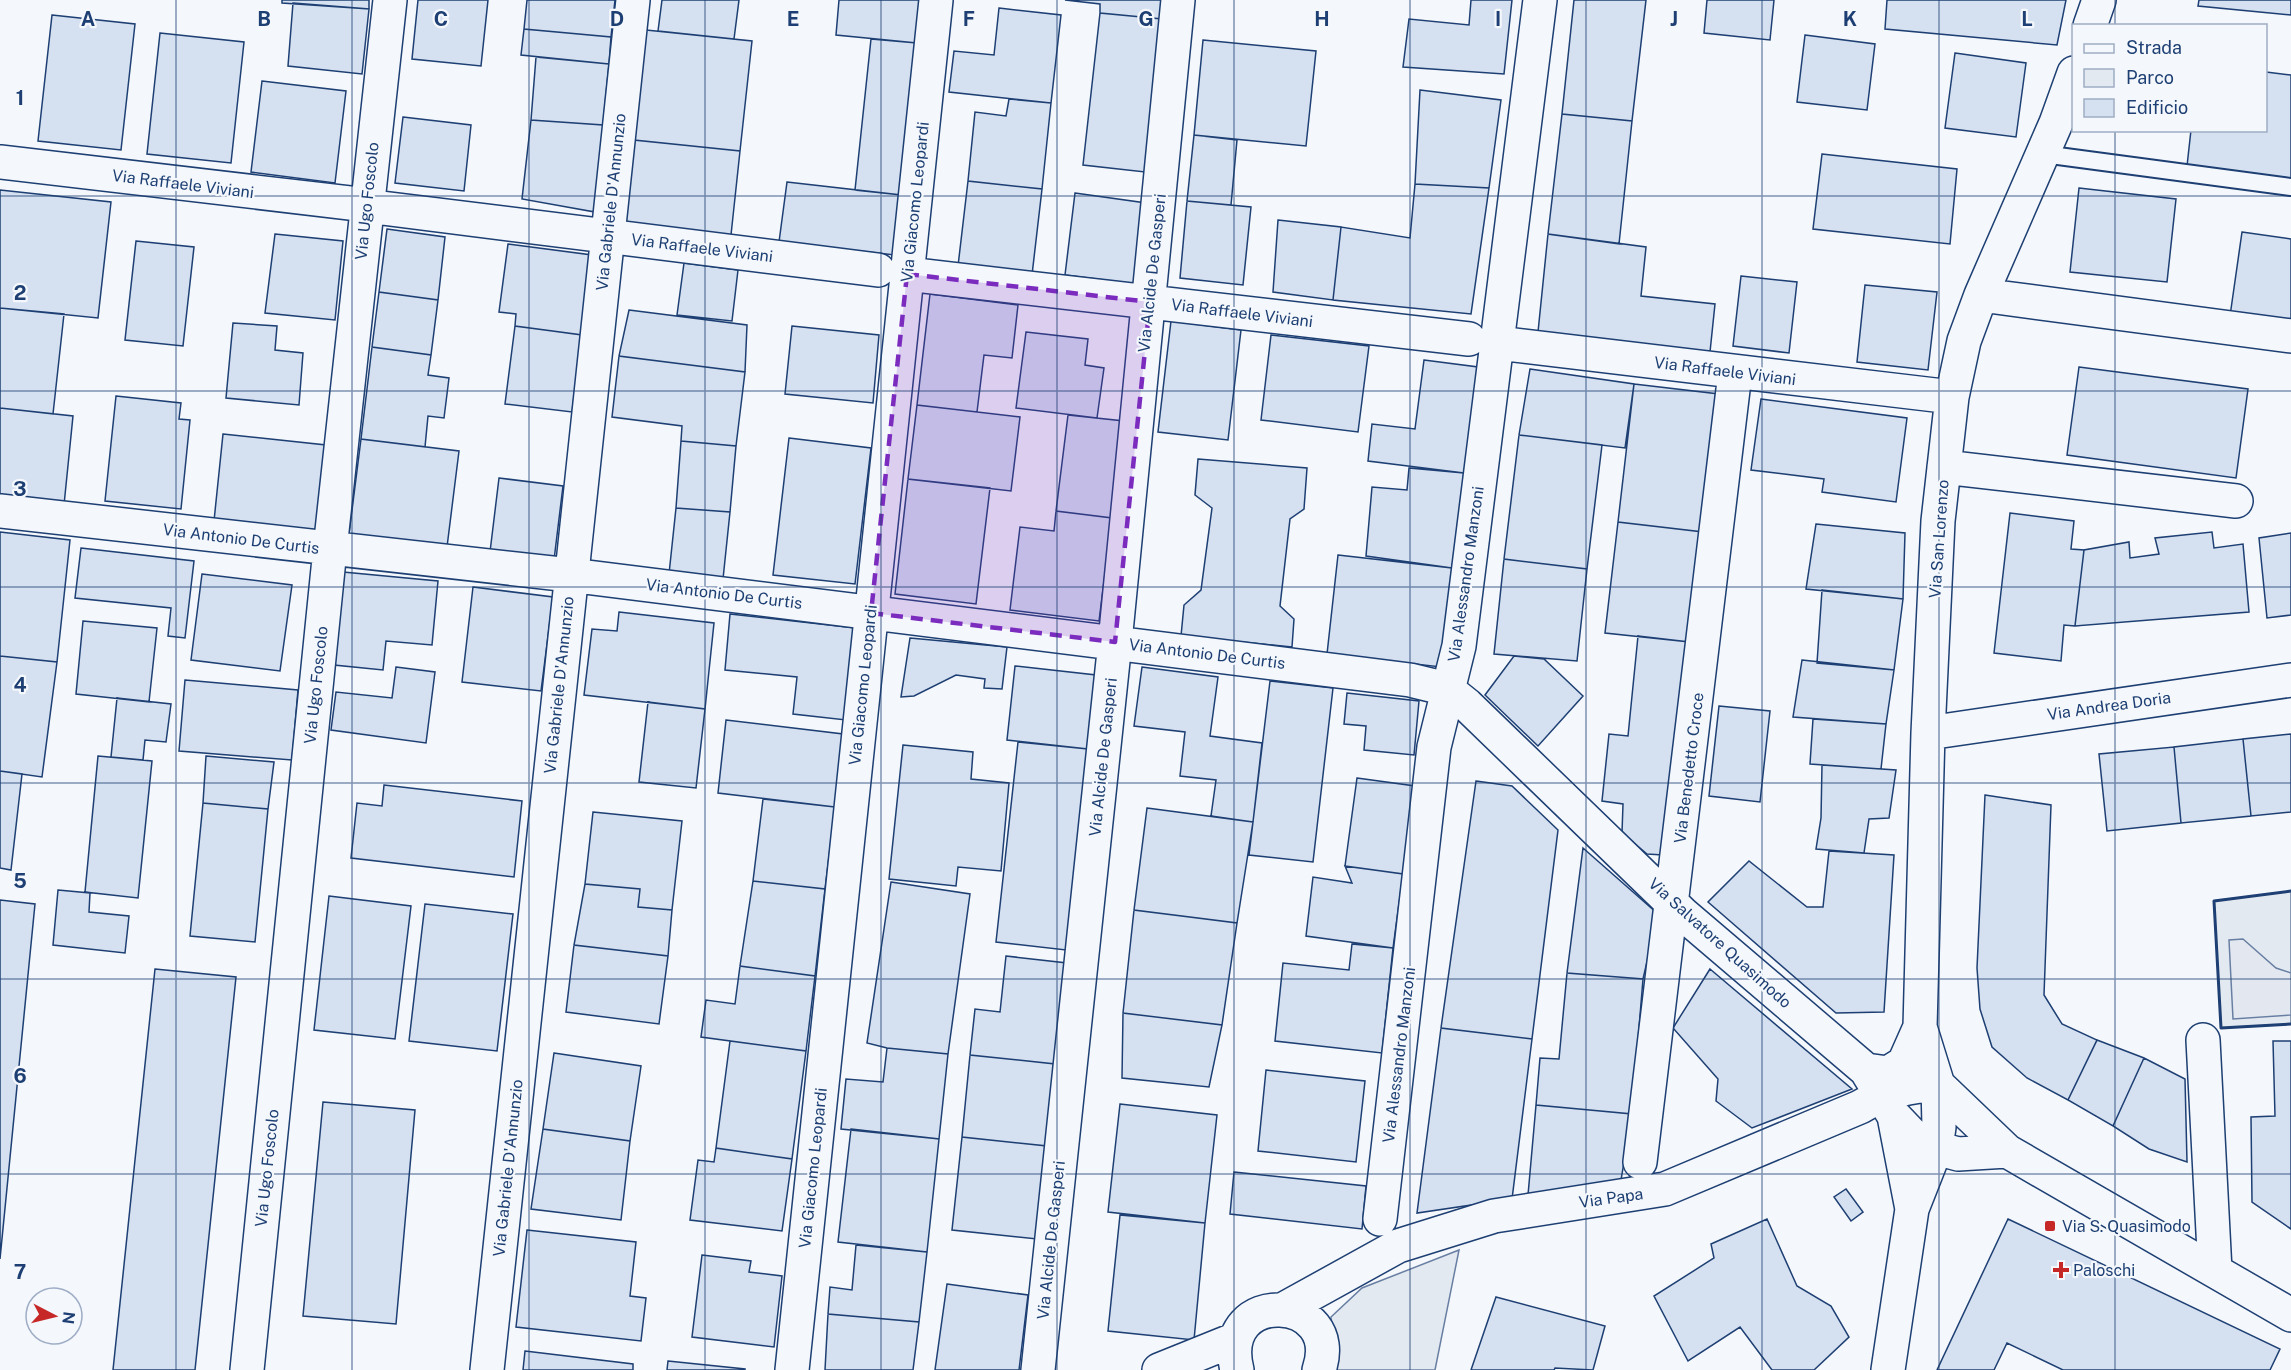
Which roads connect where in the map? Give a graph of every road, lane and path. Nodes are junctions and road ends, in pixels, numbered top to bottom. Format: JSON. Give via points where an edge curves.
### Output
{"nodes":[{"id":1,"x":390,"y":0,"type":"edge"},
{"id":2,"x":633,"y":0,"type":"edge"},
{"id":3,"x":936,"y":0,"type":"edge"},
{"id":4,"x":1178,"y":0,"type":"edge"},
{"id":5,"x":1540,"y":0,"type":"edge"},
{"id":6,"x":2099,"y":0,"type":"edge"},
{"id":7,"x":2091,"y":24,"type":"edge"},
{"id":8,"x":2072,"y":76,"type":"edge"},
{"id":9,"x":2043,"y":154,"type":"junction"},
{"id":10,"x":0,"y":162,"type":"edge"},
{"id":11,"x":2291,"y":187,"type":"edge"},
{"id":12,"x":374,"y":207,"type":"junction"},
{"id":13,"x":608,"y":236,"type":"junction"},
{"id":14,"x":893,"y":272,"type":"junction"},
{"id":15,"x":1981,"y":295,"type":"junction"},
{"id":16,"x":1150,"y":303,"type":"junction"},
{"id":17,"x":2291,"y":336,"type":"edge"},
{"id":18,"x":1483,"y":341,"type":"junction"},
{"id":19,"x":1735,"y":373,"type":"junction"},
{"id":20,"x":1952,"y":397,"type":"junction"},
{"id":21,"x":1944,"y":467,"type":"junction"},
{"id":22,"x":2236,"y":501,"type":"dead end"},
{"id":23,"x":0,"y":511,"type":"edge"},
{"id":24,"x":330,"y":549,"type":"junction"},
{"id":25,"x":570,"y":575,"type":"junction"},
{"id":26,"x":871,"y":613,"type":"junction"},
{"id":27,"x":1115,"y":642,"type":"junction"},
{"id":28,"x":2291,"y":680,"type":"edge"},
{"id":29,"x":1447,"y":690,"type":"junction"},
{"id":30,"x":1928,"y":733,"type":"junction"},
{"id":31,"x":1673,"y":902,"type":"junction"},
{"id":32,"x":1920,"y":1027,"type":"junction"},
{"id":33,"x":2203,"y":1040,"type":"dead end"},
{"id":34,"x":1938,"y":1085,"type":"junction"},
{"id":35,"x":1880,"y":1094,"type":"junction"},
{"id":36,"x":1936,"y":1148,"type":"junction"},
{"id":37,"x":2007,"y":1151,"type":"junction"},
{"id":38,"x":1640,"y":1162,"type":"dead end"},
{"id":39,"x":1912,"y":1209,"type":"junction"},
{"id":40,"x":1380,"y":1219,"type":"dead end"},
{"id":41,"x":2215,"y":1271,"type":"junction"},
{"id":42,"x":1284,"y":1308,"type":"junction"},
{"id":43,"x":2291,"y":1315,"type":"edge"},
{"id":44,"x":1236,"y":1354,"type":"edge"},
{"id":45,"x":247,"y":1370,"type":"edge"},
{"id":46,"x":487,"y":1370,"type":"edge"},
{"id":47,"x":792,"y":1370,"type":"edge"},
{"id":48,"x":1038,"y":1370,"type":"edge"},
{"id":49,"x":1159,"y":1370,"type":"edge"},
{"id":50,"x":1319,"y":1370,"type":"edge"},
{"id":51,"x":1888,"y":1370,"type":"edge"}],
"edges":[{"from":1,"to":12,"type":"street","name":"Via Ugo Foscolo"},
{"from":2,"to":13,"type":"street","name":"Via Gabriele D'Annunzio"},
{"from":3,"to":14,"type":"street","name":"Via Giacomo Leopardi"},
{"from":4,"to":16,"type":"street","name":"Via Alcide De Gasperi"},
{"from":5,"to":18,"type":"street","name":"Via Alessandro Manzoni"},
{"from":6,"to":7,"type":"street"},
{"from":8,"to":9,"type":"street","name":"Via San Lorenzo"},
{"from":9,"to":11,"type":"lane"},
{"from":9,"to":15,"type":"street","name":"Via San Lorenzo"},
{"from":10,"to":12,"type":"street","name":"Via Raffaele Viviani"},
{"from":12,"to":13,"type":"street","name":"Via Raffaele Viviani"},
{"from":12,"to":24,"type":"street","name":"Via Ugo Foscolo"},
{"from":13,"to":14,"type":"street","name":"Via Raffaele Viviani"},
{"from":13,"to":25,"type":"street","name":"Via Gabriele D'Annunzio"},
{"from":14,"to":16,"type":"street","name":"Via Raffaele Viviani"},
{"from":14,"to":26,"type":"street","name":"Via Giacomo Leopardi"},
{"from":15,"to":17,"type":"street"},
{"from":15,"to":20,"type":"street","name":"Via San Lorenzo","via":[[1964,340]]},
{"from":16,"to":18,"type":"street","name":"Via Raffaele Viviani"},
{"from":16,"to":27,"type":"street","name":"Via Alcide De Gasperi"},
{"from":18,"to":19,"type":"street","name":"Via Raffaele Viviani"},
{"from":18,"to":29,"type":"street","name":"Via Alessandro Manzoni","via":[[1459,646]]},
{"from":19,"to":20,"type":"street","name":"Via Raffaele Viviani"},
{"from":19,"to":31,"type":"street","name":"Via Benedetto Croce"},
{"from":20,"to":21,"type":"street","name":"Via San Lorenzo"},
{"from":21,"to":22,"type":"street"},
{"from":21,"to":30,"type":"street","name":"Via San Lorenzo"},
{"from":23,"to":24,"type":"street","name":"Via Antonio De Curtis"},
{"from":24,"to":25,"type":"street","name":"Via Antonio De Curtis"},
{"from":24,"to":45,"type":"street","name":"Via Ugo Foscolo"},
{"from":25,"to":26,"type":"street","name":"Via Antonio De Curtis"},
{"from":25,"to":46,"type":"street","name":"Via Gabriele D'Annunzio"},
{"from":26,"to":27,"type":"street","name":"Via Antonio De Curtis"},
{"from":26,"to":47,"type":"street","name":"Via Giacomo Leopardi"},
{"from":27,"to":29,"type":"street","name":"Via Antonio De Curtis","via":[[1410,680]]},
{"from":27,"to":48,"type":"street","name":"Via Alcide De Gasperi"},
{"from":28,"to":30,"type":"street","name":"Via Andrea Doria"},
{"from":29,"to":31,"type":"street","name":"Via Salvatore Quasimodo"},
{"from":29,"to":40,"type":"street","name":"Via Alessandro Manzoni","via":[[1434,747]]},
{"from":30,"to":32,"type":"street","name":"Via San Lorenzo"},
{"from":31,"to":35,"type":"street","name":"Via Salvatore Quasimodo"},
{"from":31,"to":38,"type":"street","name":"Via Benedetto Croce"},
{"from":32,"to":34,"type":"street","name":"Via San Lorenzo"},
{"from":32,"to":35,"type":"street","name":"Via San Lorenzo","via":[[1904,1063],[1888,1073]]},
{"from":33,"to":41,"type":"street"},
{"from":34,"to":35,"type":"street","name":"Via Papa","via":[[1918,1085]]},
{"from":34,"to":36,"type":"street"},
{"from":34,"to":37,"type":"street"},
{"from":35,"to":36,"type":"street","name":"Via Salvatore Quasimodo","via":[[1914,1137]]},
{"from":35,"to":39,"type":"street"},
{"from":35,"to":42,"type":"street","name":"Via Papa","via":[[1860,1107],[1665,1189],[1494,1216],[1398,1246]]},
{"from":36,"to":37,"type":"street","name":"Via Salvatore Quasimodo","via":[[1958,1154]]},
{"from":36,"to":39,"type":"street"},
{"from":37,"to":41,"type":"street"},
{"from":39,"to":51,"type":"street"},
{"from":41,"to":43,"type":"street"},
{"from":42,"to":44,"type":"street","name":"Via Papa","via":[[1254,1315],[1243,1326]]},
{"from":42,"to":50,"type":"street","via":[[1299,1313],[1317,1330],[1323,1345]]},
{"from":44,"to":49,"type":"street"}]}
